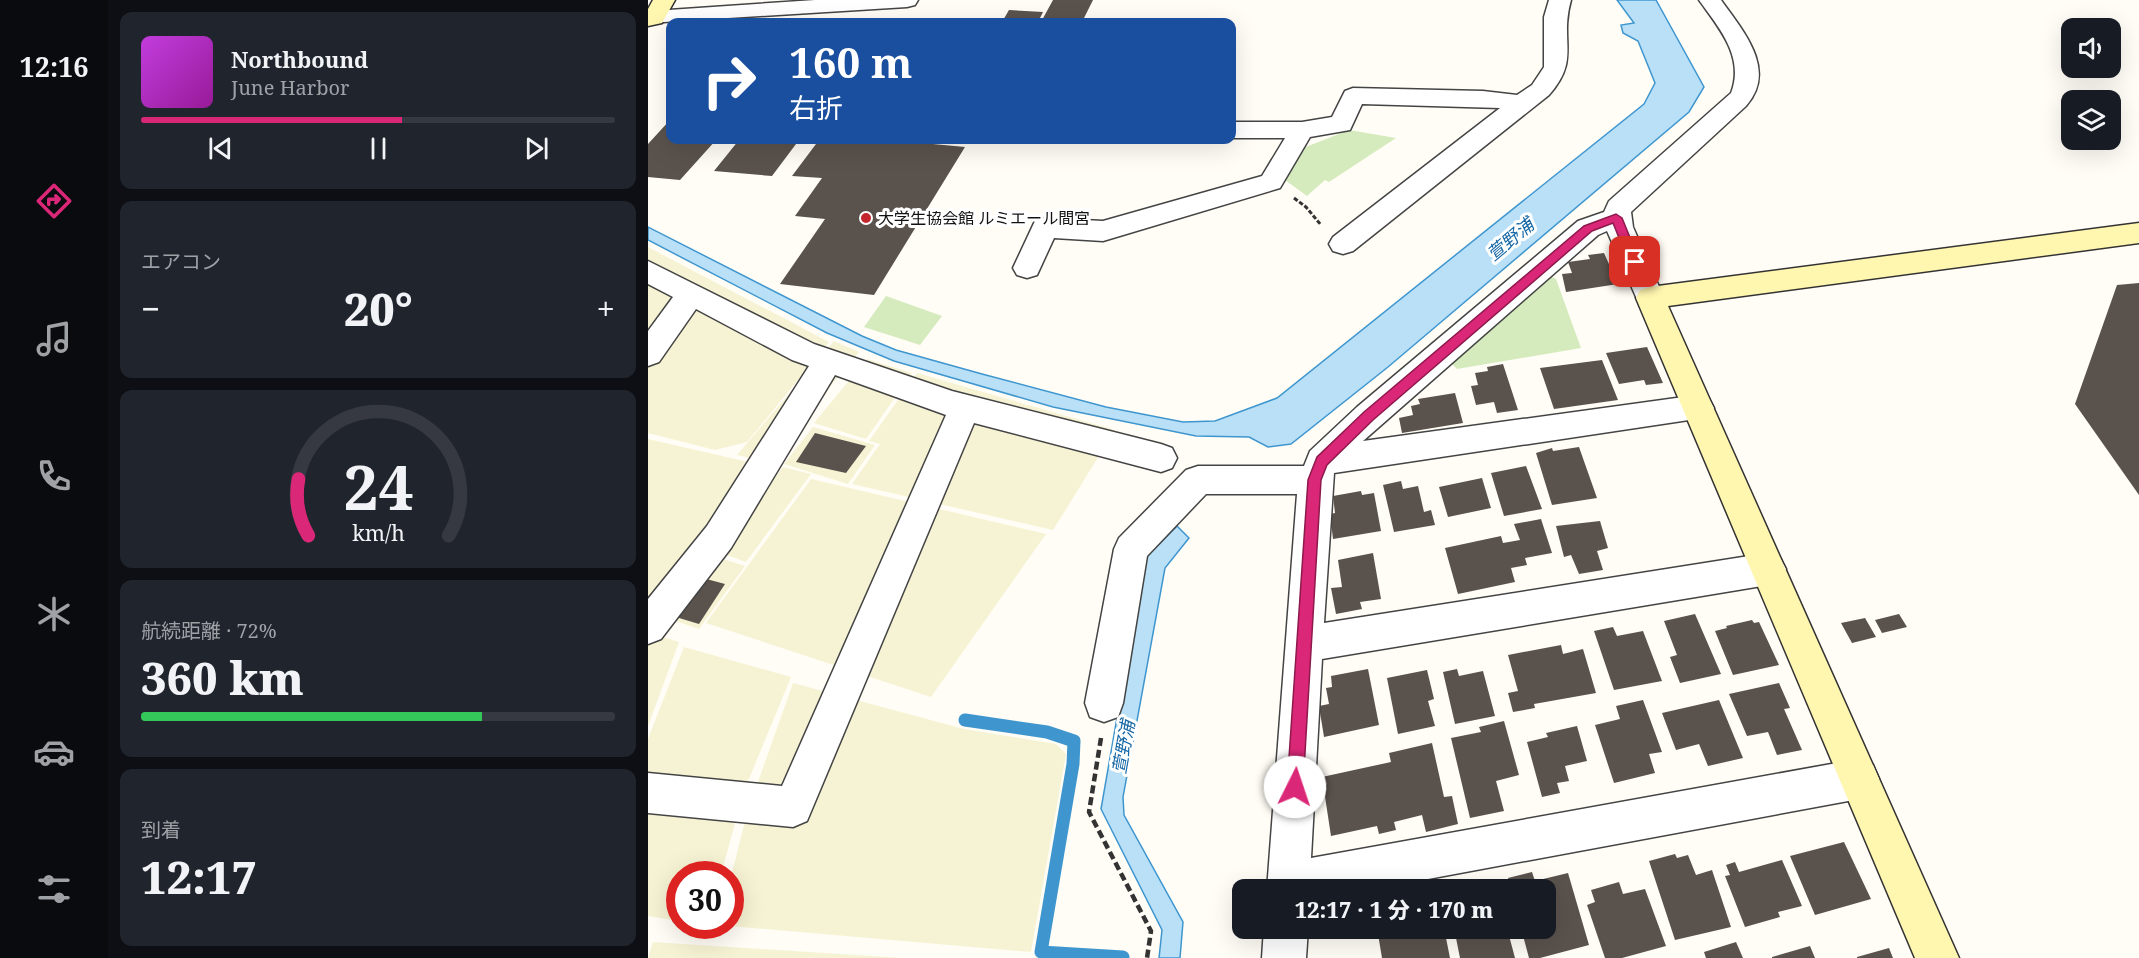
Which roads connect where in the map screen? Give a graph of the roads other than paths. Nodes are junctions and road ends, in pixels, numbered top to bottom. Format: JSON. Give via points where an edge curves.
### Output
{"nodes":[{"id":1,"x":907,"y":0,"type":"edge"},
{"id":2,"x":1560,"y":0,"type":"edge"},
{"id":3,"x":1710,"y":0,"type":"edge"},
{"id":4,"x":655,"y":12,"type":"edge"},
{"id":5,"x":1522,"y":103,"type":"junction"},
{"id":6,"x":1236,"y":130,"type":"edge"},
{"id":7,"x":1302,"y":130,"type":"junction"},
{"id":8,"x":1616,"y":218,"type":"junction"},
{"id":9,"x":2139,"y":233,"type":"edge"},
{"id":10,"x":1344,"y":244,"type":"road end"},
{"id":11,"x":1027,"y":268,"type":"dead end"},
{"id":12,"x":648,"y":271,"type":"edge"},
{"id":13,"x":692,"y":294,"type":"junction"},
{"id":14,"x":1650,"y":298,"type":"junction"},
{"id":15,"x":648,"y":354,"type":"edge"},
{"id":16,"x":828,"y":361,"type":"junction"},
{"id":17,"x":965,"y":407,"type":"junction"},
{"id":18,"x":1698,"y":408,"type":"junction"},
{"id":19,"x":1161,"y":458,"type":"dead end"},
{"id":20,"x":1318,"y":471,"type":"junction"},
{"id":21,"x":1768,"y":569,"type":"junction"},
{"id":22,"x":648,"y":627,"type":"edge"},
{"id":23,"x":1304,"y":644,"type":"junction"},
{"id":24,"x":1104,"y":703,"type":"road end"},
{"id":25,"x":1859,"y":779,"type":"junction"},
{"id":26,"x":648,"y":793,"type":"edge"},
{"id":27,"x":1289,"y":879,"type":"edge"},
{"id":28,"x":1326,"y":879,"type":"edge"},
{"id":29,"x":1285,"y":939,"type":"edge"},
{"id":30,"x":1284,"y":958,"type":"edge"},
{"id":31,"x":1937,"y":958,"type":"edge"}],
"edges":[{"from":1,"to":4,"type":"street"},
{"from":2,"to":5,"type":"street","via":[[1555,33],[1558,66],[1554,78]]},
{"from":3,"to":8,"type":"street","via":[[1747,60],[1745,91],[1618,208]]},
{"from":5,"to":7,"type":"street","via":[[1353,96],[1341,124]]},
{"from":5,"to":10,"type":"street"},
{"from":6,"to":7,"type":"street"},
{"from":7,"to":11,"type":"street","via":[[1271,182],[1103,231],[1045,228]]},
{"from":8,"to":14,"type":"street"},
{"from":8,"to":20,"type":"street","via":[[1588,228],[1368,416]]},
{"from":9,"to":14,"type":"street"},
{"from":12,"to":13,"type":"street"},
{"from":13,"to":15,"type":"street"},
{"from":13,"to":16,"type":"street"},
{"from":14,"to":18,"type":"street"},
{"from":16,"to":17,"type":"street"},
{"from":16,"to":22,"type":"street","via":[[719,537]]},
{"from":17,"to":19,"type":"street"},
{"from":17,"to":26,"type":"street","via":[[793,807]]},
{"from":18,"to":20,"type":"street"},
{"from":18,"to":21,"type":"street"},
{"from":20,"to":23,"type":"street"},
{"from":20,"to":24,"type":"street","via":[[1198,480],[1131,549]]},
{"from":21,"to":23,"type":"street"},
{"from":21,"to":25,"type":"street"},
{"from":23,"to":27,"type":"street"},
{"from":25,"to":28,"type":"street"},
{"from":25,"to":31,"type":"street"},
{"from":29,"to":30,"type":"street"}]}
